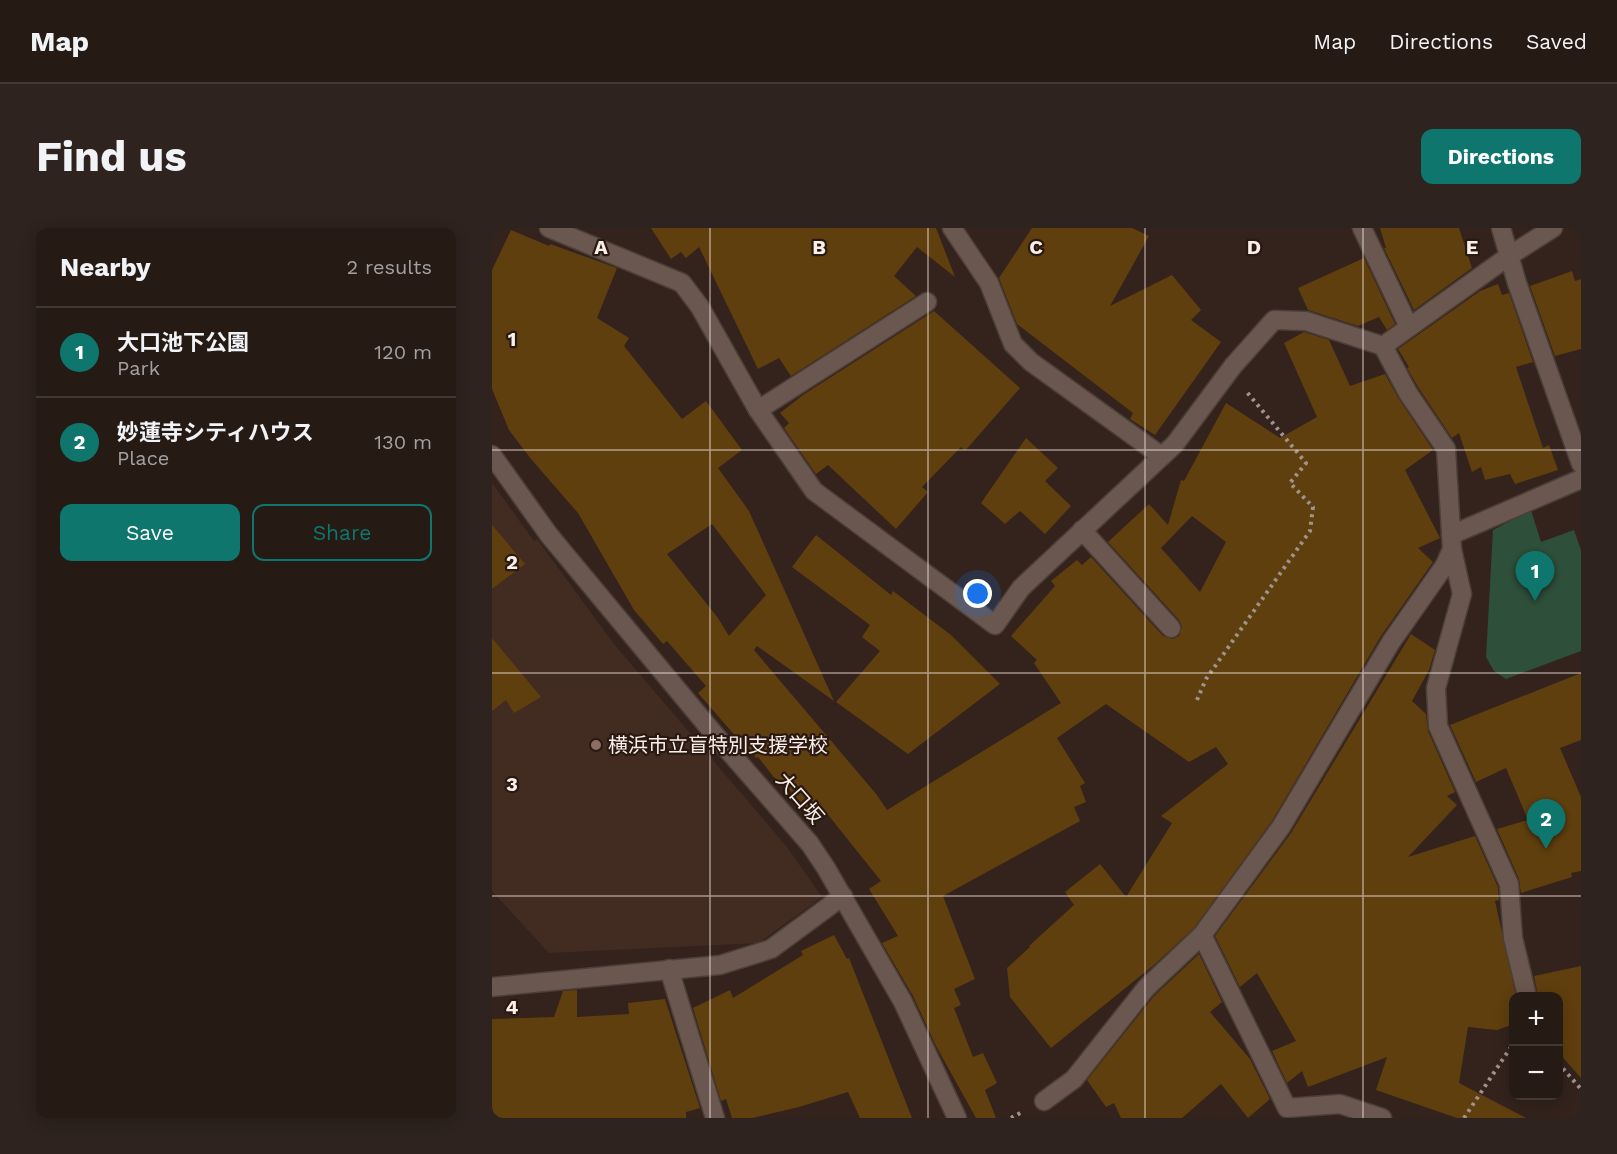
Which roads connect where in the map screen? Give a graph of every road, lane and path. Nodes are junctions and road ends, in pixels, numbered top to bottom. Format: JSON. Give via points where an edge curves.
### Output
{"nodes":[{"id":1,"x":952,"y":228,"type":"edge"},
{"id":2,"x":1362,"y":228,"type":"edge"},
{"id":3,"x":1501,"y":228,"type":"edge"},
{"id":4,"x":1553,"y":228,"type":"edge"},
{"id":5,"x":557,"y":230,"type":"edge"},
{"id":6,"x":1509,"y":256,"type":"junction"},
{"id":7,"x":927,"y":302,"type":"dead end"},
{"id":8,"x":1409,"y":327,"type":"junction"},
{"id":9,"x":1383,"y":346,"type":"junction"},
{"id":10,"x":1229,"y":371,"type":"junction"},
{"id":11,"x":758,"y":410,"type":"junction"},
{"id":12,"x":492,"y":455,"type":"edge"},
{"id":13,"x":1160,"y":455,"type":"junction"},
{"id":14,"x":1581,"y":464,"type":"edge"},
{"id":15,"x":1581,"y":479,"type":"edge"},
{"id":16,"x":1082,"y":530,"type":"junction"},
{"id":17,"x":1451,"y":542,"type":"junction"},
{"id":18,"x":1171,"y":628,"type":"dead end"},
{"id":19,"x":1197,"y":700,"type":"dead end"},
{"id":20,"x":843,"y":896,"type":"junction"},
{"id":21,"x":1203,"y":935,"type":"junction"},
{"id":22,"x":669,"y":969,"type":"junction"},
{"id":23,"x":492,"y":987,"type":"edge"},
{"id":24,"x":1526,"y":992,"type":"edge"},
{"id":25,"x":1509,"y":1050,"type":"edge"},
{"id":26,"x":1563,"y":1069,"type":"edge"},
{"id":27,"x":1581,"y":1089,"type":"edge"},
{"id":28,"x":1044,"y":1101,"type":"dead end"},
{"id":29,"x":715,"y":1118,"type":"edge"},
{"id":30,"x":957,"y":1118,"type":"edge"},
{"id":31,"x":1382,"y":1118,"type":"edge"},
{"id":32,"x":1464,"y":1118,"type":"edge"}],
"edges":[{"from":1,"to":13,"type":"street","via":[[989,283],[1013,344],[1031,362]]},
{"from":2,"to":8,"type":"street"},
{"from":3,"to":6,"type":"street"},
{"from":4,"to":6,"type":"street"},
{"from":5,"to":11,"type":"street","via":[[682,283],[700,307]]},
{"from":6,"to":8,"type":"street"},
{"from":6,"to":14,"type":"street"},
{"from":7,"to":11,"type":"street"},
{"from":8,"to":9,"type":"street"},
{"from":9,"to":10,"type":"street","via":[[1306,321],[1274,320]]},
{"from":9,"to":17,"type":"street","via":[[1408,393],[1446,449]]},
{"from":10,"to":13,"type":"street","via":[[1174,444]]},
{"from":10,"to":19,"type":"path","via":[[1306,463],[1290,483],[1312,507],[1310,531],[1206,679]]},
{"from":11,"to":16,"type":"street","via":[[814,491],[995,625],[1021,588]]},
{"from":12,"to":20,"type":"street","name":"大口坂","via":[[549,535],[810,844]]},
{"from":13,"to":16,"type":"street"},
{"from":15,"to":17,"type":"street"},
{"from":16,"to":18,"type":"street"},
{"from":17,"to":21,"type":"street","via":[[1445,566],[1390,642],[1281,827]]},
{"from":17,"to":24,"type":"street","via":[[1462,594],[1436,687],[1437,726],[1509,884],[1513,938]]},
{"from":20,"to":22,"type":"street","via":[[771,949],[720,964]]},
{"from":20,"to":30,"type":"street","name":"大口坂","via":[[903,1002]]},
{"from":21,"to":28,"type":"street","via":[[1146,988],[1074,1079]]},
{"from":21,"to":31,"type":"street","via":[[1287,1108],[1340,1104]]},
{"from":22,"to":23,"type":"street"},
{"from":22,"to":29,"type":"street"},
{"from":25,"to":32,"type":"path"},
{"from":26,"to":27,"type":"path"}]}
